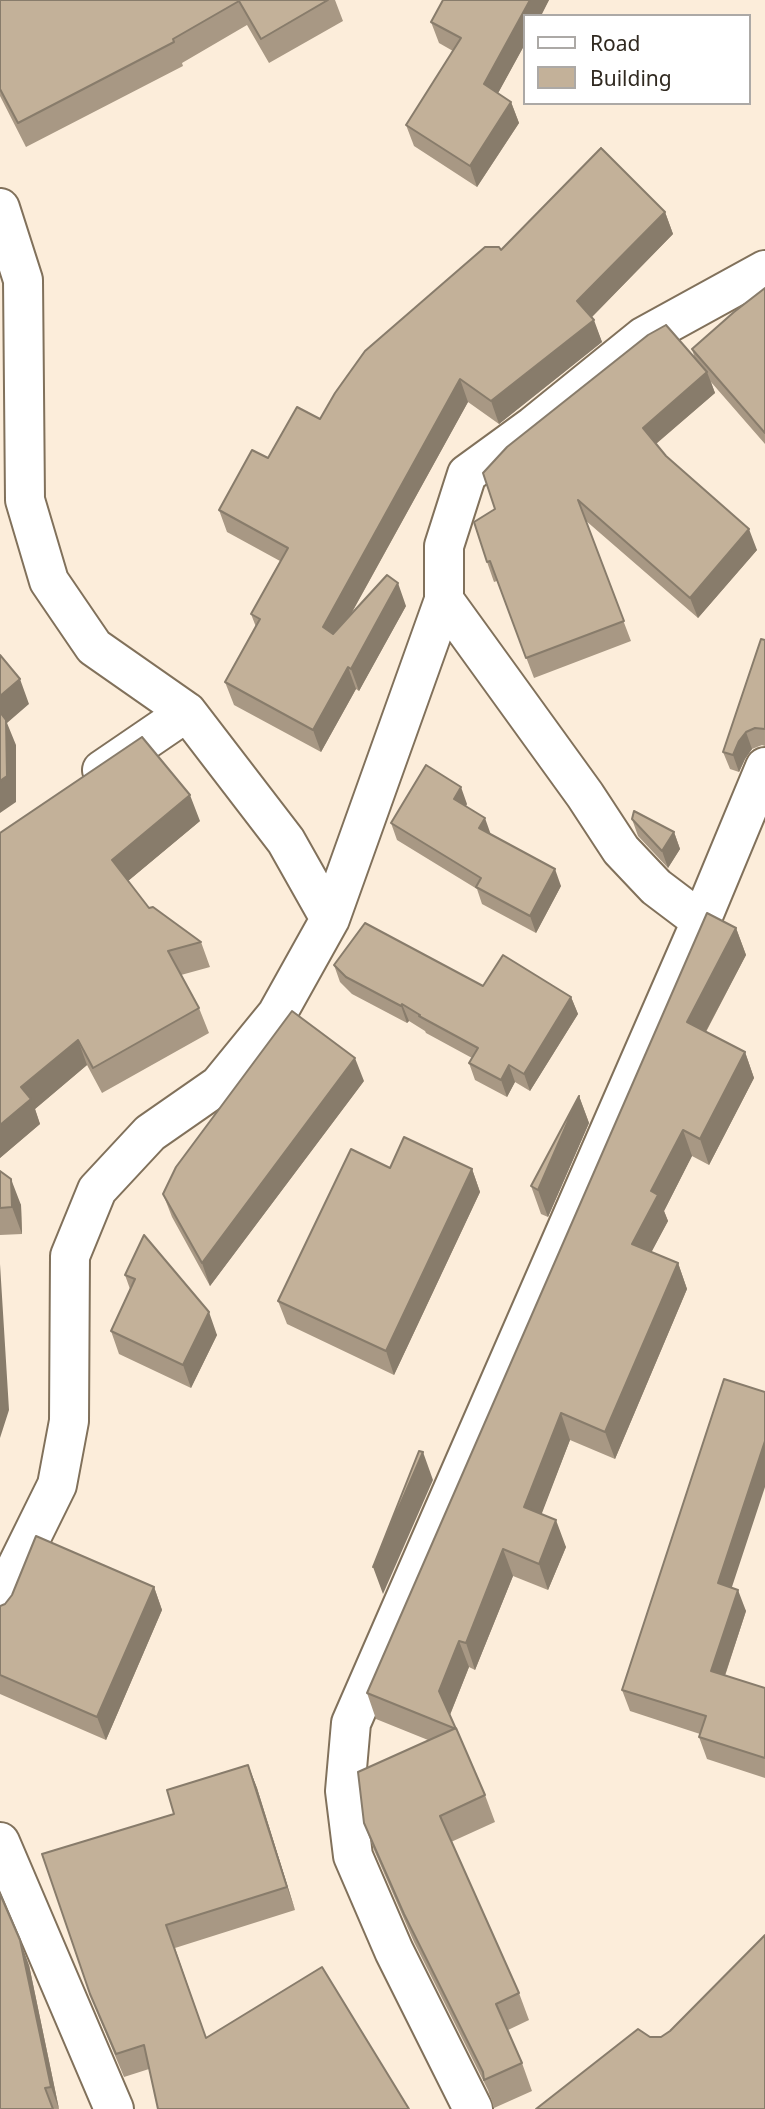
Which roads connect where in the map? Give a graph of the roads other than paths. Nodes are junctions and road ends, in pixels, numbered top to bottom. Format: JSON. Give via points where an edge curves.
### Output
{"nodes":[{"id":1,"x":0,"y":208,"type":"edge"},
{"id":2,"x":765,"y":270,"type":"edge"},
{"id":3,"x":443,"y":600,"type":"junction"},
{"id":4,"x":187,"y":712,"type":"junction"},
{"id":5,"x":765,"y":767,"type":"edge"},
{"id":6,"x":77,"y":787,"type":"edge"},
{"id":7,"x":330,"y":919,"type":"junction"},
{"id":8,"x":701,"y":921,"type":"junction"},
{"id":9,"x":0,"y":1610,"type":"edge"},
{"id":10,"x":0,"y":1842,"type":"edge"},
{"id":11,"x":114,"y":2109,"type":"edge"},
{"id":12,"x":473,"y":2109,"type":"edge"}],
"edges":[{"from":1,"to":4,"type":"street","via":[[23,280],[25,500],[49,580],[94,647]]},
{"from":2,"to":3,"type":"street","via":[[643,337],[467,474],[444,547]]},
{"from":3,"to":7,"type":"street"},
{"from":3,"to":8,"type":"street","via":[[621,850],[656,887]]},
{"from":4,"to":6,"type":"street"},
{"from":4,"to":7,"type":"street","via":[[286,841]]},
{"from":5,"to":8,"type":"street"},
{"from":7,"to":9,"type":"street","via":[[277,1014],[219,1085],[150,1133],[97,1191],[70,1256],[69,1421],[57,1485]]},
{"from":8,"to":12,"type":"street","via":[[351,1723],[345,1791],[353,1856],[394,1951]]},
{"from":10,"to":11,"type":"street"}]}
